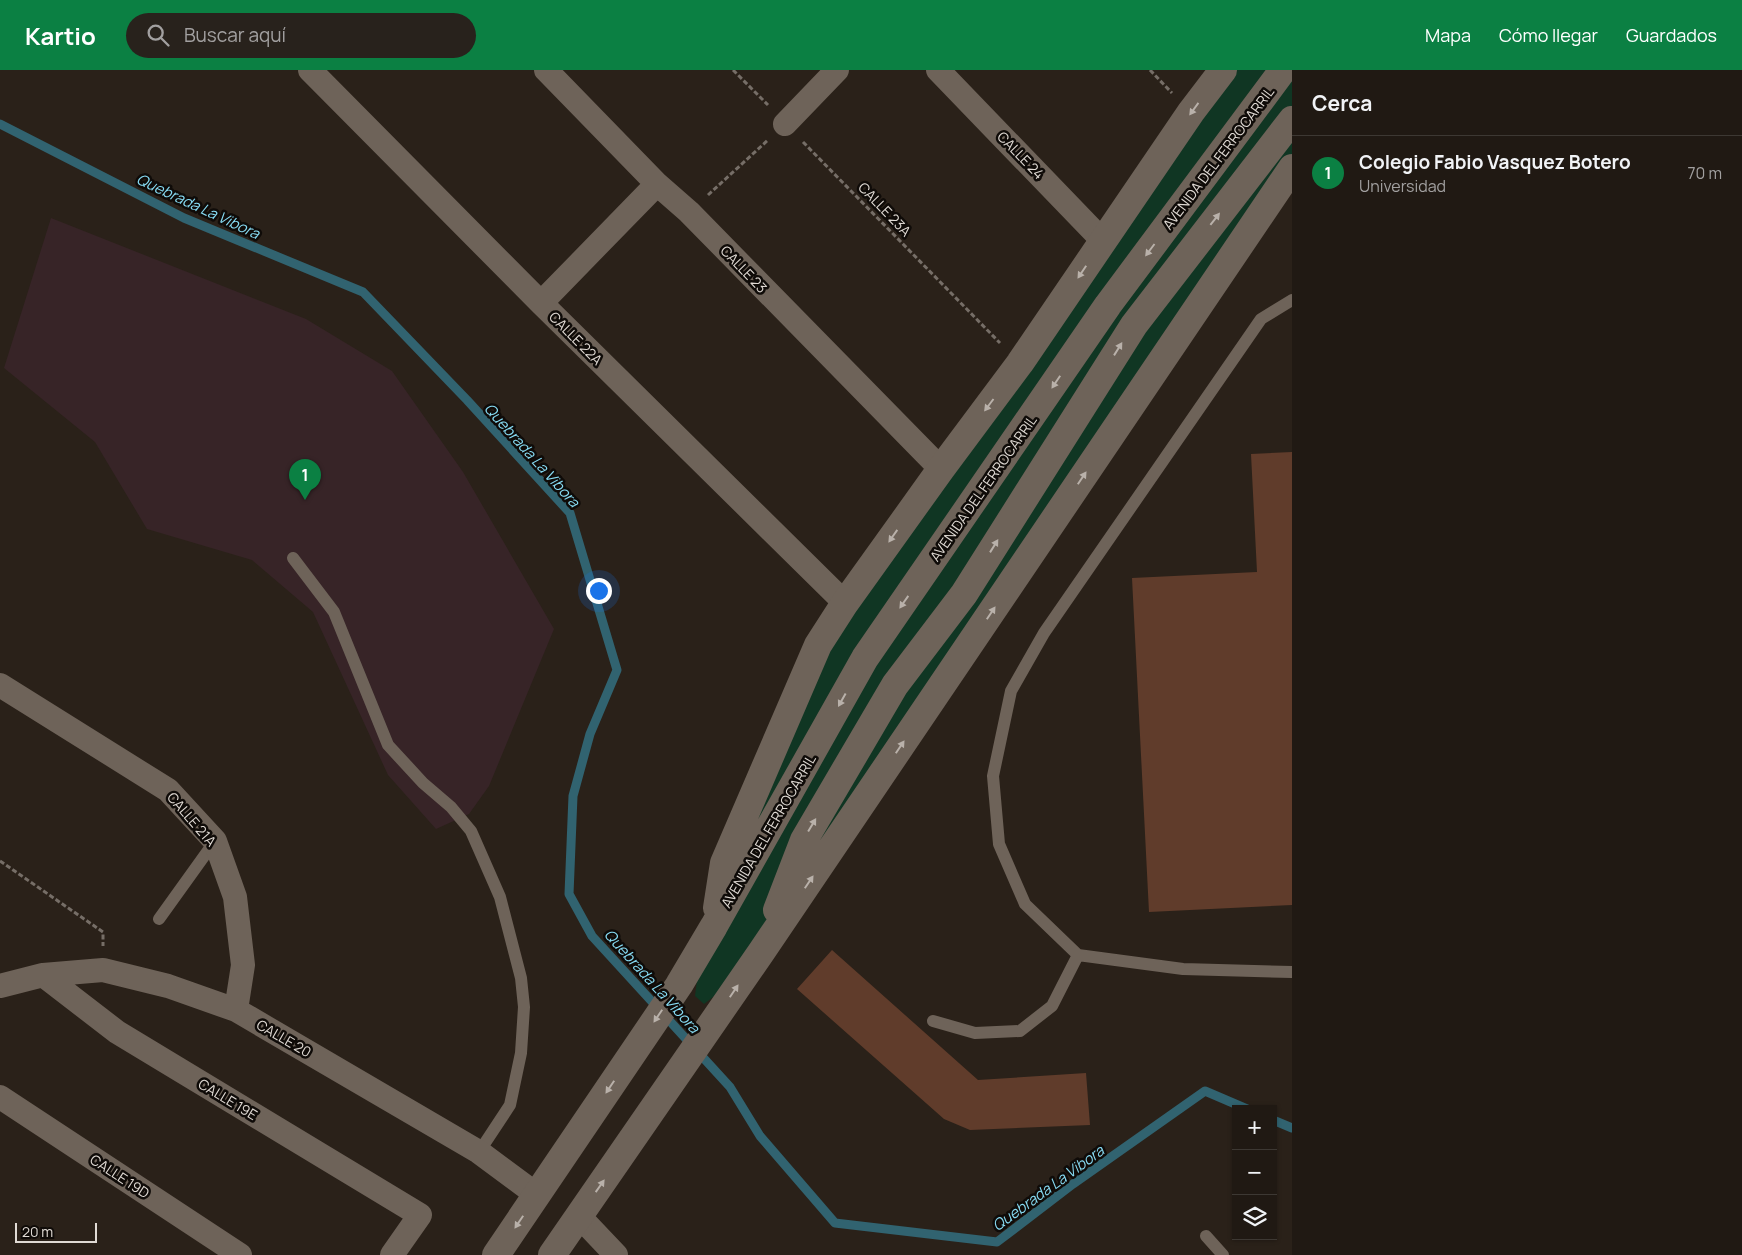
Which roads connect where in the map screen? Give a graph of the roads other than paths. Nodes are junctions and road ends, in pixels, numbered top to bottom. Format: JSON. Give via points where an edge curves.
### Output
{"nodes":[{"id":1,"x":310,"y":70,"type":"edge"},
{"id":2,"x":546,"y":70,"type":"edge"},
{"id":3,"x":837,"y":70,"type":"edge"},
{"id":4,"x":938,"y":70,"type":"edge"},
{"id":5,"x":1223,"y":70,"type":"edge"},
{"id":6,"x":1284,"y":70,"type":"edge"},
{"id":7,"x":1292,"y":80,"type":"edge"},
{"id":8,"x":1292,"y":120,"type":"edge"},
{"id":9,"x":785,"y":124,"type":"road end"},
{"id":10,"x":1292,"y":168,"type":"edge"},
{"id":11,"x":657,"y":184,"type":"junction"},
{"id":12,"x":1103,"y":241,"type":"junction"},
{"id":13,"x":1292,"y":300,"type":"edge"},
{"id":14,"x":541,"y":304,"type":"junction"},
{"id":15,"x":941,"y":469,"type":"junction"},
{"id":16,"x":293,"y":558,"type":"dead end"},
{"id":17,"x":846,"y":603,"type":"junction"},
{"id":18,"x":0,"y":686,"type":"edge"},
{"id":19,"x":215,"y":841,"type":"junction"},
{"id":20,"x":159,"y":919,"type":"dead end"},
{"id":21,"x":714,"y":926,"type":"junction"},
{"id":22,"x":762,"y":951,"type":"junction"},
{"id":23,"x":1078,"y":955,"type":"junction"},
{"id":24,"x":1292,"y":972,"type":"edge"},
{"id":25,"x":42,"y":975,"type":"junction"},
{"id":26,"x":0,"y":986,"type":"edge"},
{"id":27,"x":236,"y":1010,"type":"junction"},
{"id":28,"x":933,"y":1021,"type":"dead end"},
{"id":29,"x":0,"y":1097,"type":"edge"},
{"id":30,"x":479,"y":1152,"type":"junction"},
{"id":31,"x":537,"y":1195,"type":"junction"},
{"id":32,"x":579,"y":1216,"type":"junction"},
{"id":33,"x":1206,"y":1236,"type":"dead end"},
{"id":34,"x":240,"y":1255,"type":"edge"},
{"id":35,"x":392,"y":1255,"type":"edge"},
{"id":36,"x":496,"y":1255,"type":"edge"},
{"id":37,"x":552,"y":1255,"type":"edge"},
{"id":38,"x":616,"y":1255,"type":"edge"},
{"id":39,"x":1223,"y":1255,"type":"edge"}],
"edges":[{"from":1,"to":14,"type":"street","name":"CALLE 22A"},
{"from":2,"to":11,"type":"street","name":"CALLE 23"},
{"from":3,"to":9,"type":"street"},
{"from":4,"to":12,"type":"street","name":"CALLE 24"},
{"from":5,"to":12,"type":"main road","one_way":true},
{"from":6,"to":7,"type":"main road"},
{"from":6,"to":21,"type":"main road","name":"AVENIDA DEL FERROCARRIL","one_way":true,"via":[[1108,306],[865,658]]},
{"from":22,"to":8,"type":"main road","one_way":true,"via":[[804,840],[895,685],[964,594],[1134,325]]},
{"from":22,"to":10,"type":"main road","one_way":true},
{"from":11,"to":14,"type":"street"},
{"from":11,"to":15,"type":"street","name":"CALLE 23","via":[[689,212]]},
{"from":12,"to":15,"type":"main road","one_way":true,"via":[[1020,363]]},
{"from":13,"to":23,"type":"lane","via":[[1261,319],[1044,633],[1011,691],[993,776],[999,844],[1025,904]]},
{"from":14,"to":17,"type":"street","name":"CALLE 22A"},
{"from":15,"to":17,"type":"main road","one_way":true},
{"from":16,"to":30,"type":"lane","via":[[334,612],[388,745],[471,831],[500,897],[521,978],[524,1007],[521,1054],[510,1105]]},
{"from":17,"to":21,"type":"main road","via":[[818,645],[724,863]]},
{"from":18,"to":19,"type":"street","name":"CALLE 21A","via":[[168,790]]},
{"from":19,"to":20,"type":"lane"},
{"from":19,"to":27,"type":"street","name":"CALLE 21A","via":[[235,897],[243,965]]},
{"from":21,"to":31,"type":"main road","name":"AVENIDA DEL FERROCARRIL","one_way":true,"via":[[679,985]]},
{"from":32,"to":22,"type":"main road","one_way":true},
{"from":23,"to":24,"type":"lane","via":[[1183,969]]},
{"from":23,"to":28,"type":"lane","via":[[1052,1006],[1020,1032],[975,1033]]},
{"from":25,"to":26,"type":"street","name":"CALLE 20"},
{"from":25,"to":27,"type":"street","name":"CALLE 20","via":[[102,970],[168,986]]},
{"from":25,"to":35,"type":"street","name":"CALLE 19E","via":[[117,1032],[420,1215]]},
{"from":27,"to":30,"type":"street","name":"CALLE 20"},
{"from":29,"to":34,"type":"street","name":"CALLE 19D"},
{"from":30,"to":31,"type":"street","name":"CALLE 20"},
{"from":31,"to":36,"type":"main road","one_way":true},
{"from":32,"to":37,"type":"main road"},
{"from":32,"to":38,"type":"street"},
{"from":33,"to":39,"type":"lane"}]}
